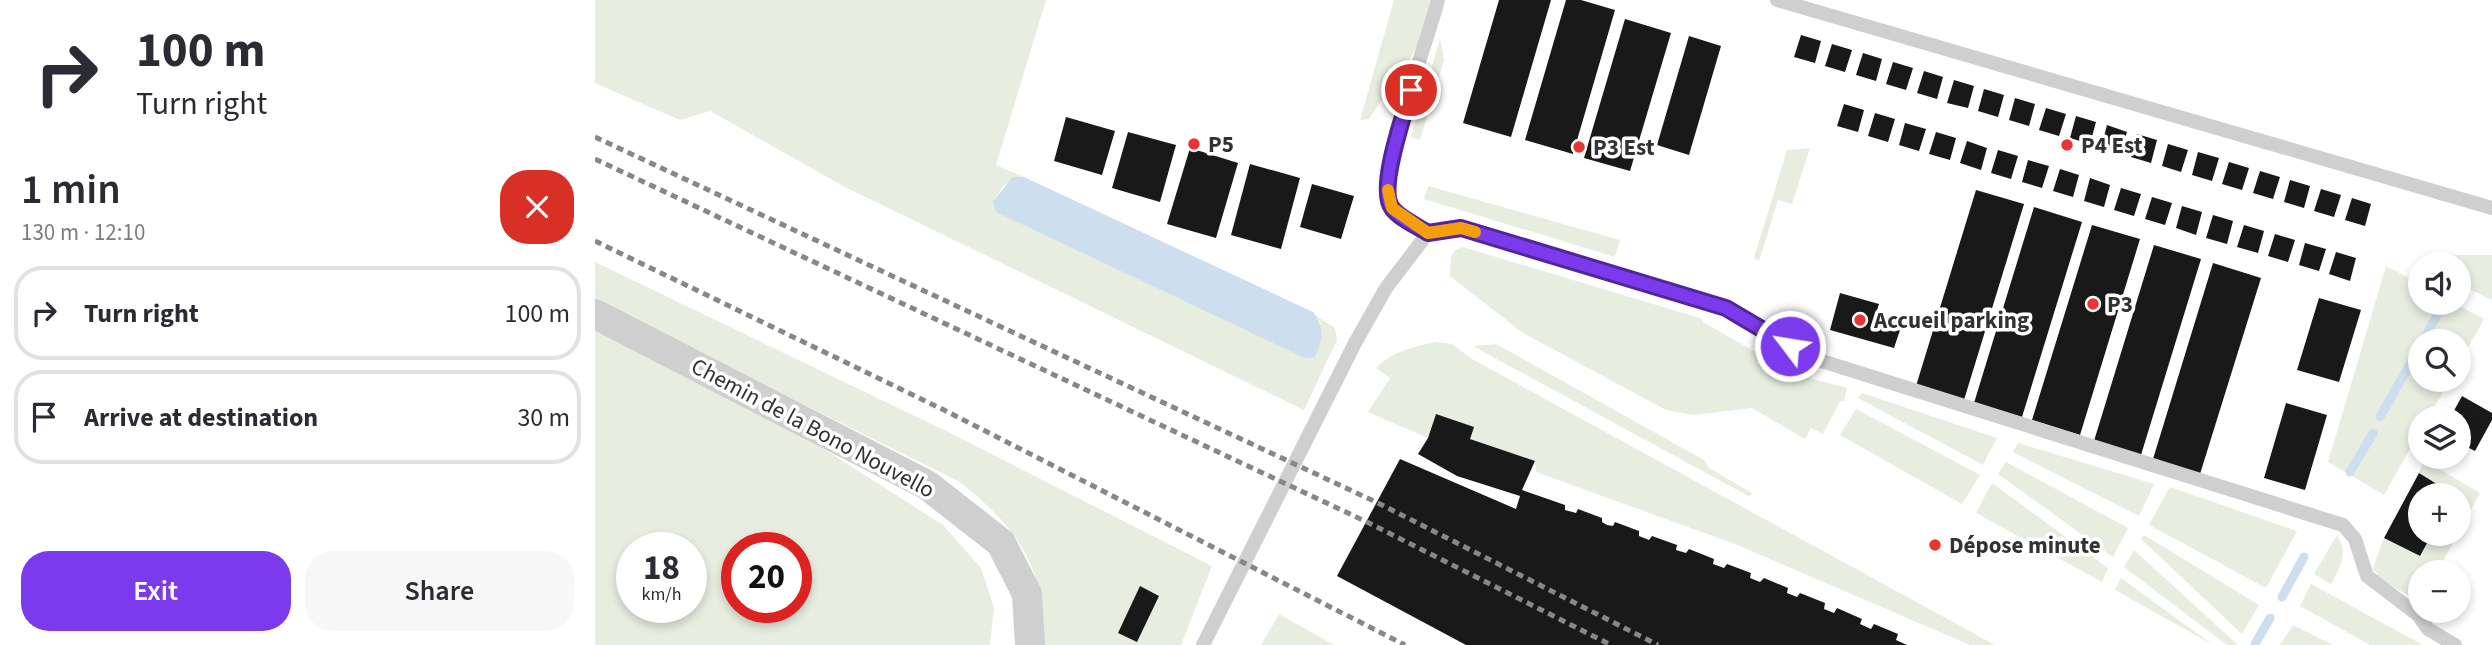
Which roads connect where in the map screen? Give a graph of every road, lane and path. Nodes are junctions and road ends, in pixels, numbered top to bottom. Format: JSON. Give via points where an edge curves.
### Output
{"nodes":[{"id":1,"x":1438,"y":0,"type":"edge"},
{"id":2,"x":1777,"y":0,"type":"edge"},
{"id":3,"x":2492,"y":208,"type":"edge"},
{"id":4,"x":1428,"y":233,"type":"junction"},
{"id":5,"x":595,"y":314,"type":"edge"},
{"id":6,"x":1030,"y":645,"type":"edge"},
{"id":7,"x":1203,"y":645,"type":"edge"},
{"id":8,"x":2455,"y":645,"type":"edge"}],
"edges":[{"from":1,"to":4,"type":"lane","via":[[1392,158],[1388,189],[1392,208]]},
{"from":2,"to":3,"type":"lane"},
{"from":4,"to":7,"type":"lane","via":[[1386,288],[1355,343]]},
{"from":4,"to":8,"type":"lane","via":[[1461,228],[1726,308],[1809,358],[2343,525],[2355,539],[2367,576],[2418,615],[2428,629]]},
{"from":5,"to":6,"type":"street","name":"Chemin de la Bono Nouvello","via":[[927,485],[1001,543],[1027,594]]}]}
